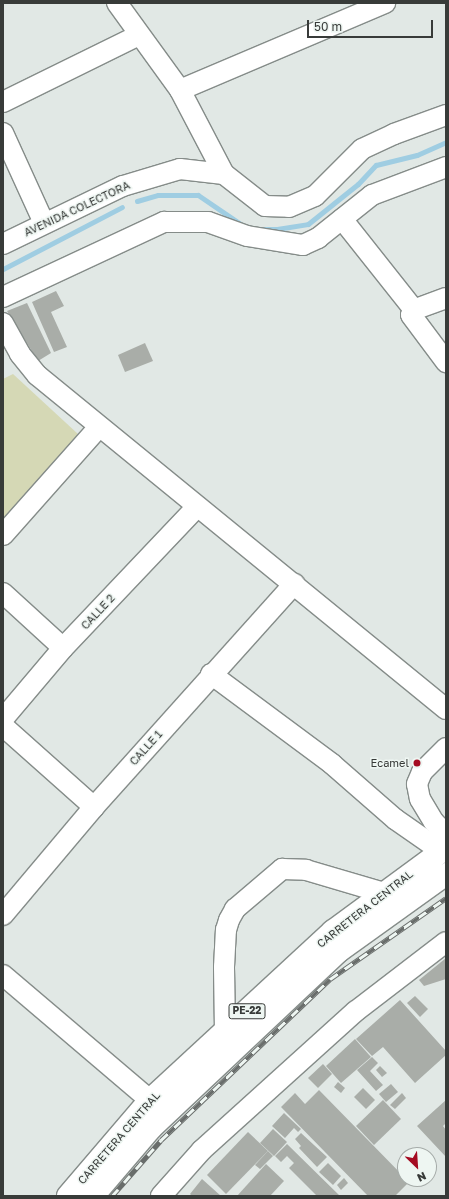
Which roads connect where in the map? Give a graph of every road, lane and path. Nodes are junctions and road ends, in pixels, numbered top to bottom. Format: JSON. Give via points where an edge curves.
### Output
{"nodes":[{"id":1,"x":117,"y":3,"type":"edge"},
{"id":2,"x":385,"y":3,"type":"edge"},
{"id":3,"x":139,"y":35,"type":"junction"},
{"id":4,"x":180,"y":90,"type":"junction"},
{"id":5,"x":3,"y":102,"type":"edge"},
{"id":6,"x":446,"y":115,"type":"edge"},
{"id":7,"x":3,"y":133,"type":"edge"},
{"id":8,"x":446,"y":167,"type":"edge"},
{"id":9,"x":224,"y":174,"type":"junction"},
{"id":10,"x":342,"y":219,"type":"junction"},
{"id":11,"x":44,"y":223,"type":"junction"},
{"id":12,"x":3,"y":244,"type":"edge"},
{"id":13,"x":3,"y":297,"type":"edge"},
{"id":14,"x":446,"y":298,"type":"edge"},
{"id":15,"x":414,"y":310,"type":"junction"},
{"id":16,"x":3,"y":323,"type":"edge"},
{"id":17,"x":446,"y":362,"type":"edge"},
{"id":18,"x":99,"y":427,"type":"junction"},
{"id":19,"x":196,"y":508,"type":"junction"},
{"id":20,"x":3,"y":535,"type":"edge"},
{"id":21,"x":294,"y":584,"type":"junction"},
{"id":22,"x":3,"y":593,"type":"edge"},
{"id":23,"x":63,"y":648,"type":"junction"},
{"id":24,"x":211,"y":674,"type":"junction"},
{"id":25,"x":446,"y":709,"type":"edge"},
{"id":26,"x":3,"y":720,"type":"edge"},
{"id":27,"x":3,"y":726,"type":"edge"},
{"id":28,"x":446,"y":748,"type":"edge"},
{"id":29,"x":94,"y":807,"type":"junction"},
{"id":30,"x":443,"y":833,"type":"edge"},
{"id":31,"x":446,"y":874,"type":"edge"},
{"id":32,"x":391,"y":901,"type":"junction"},
{"id":33,"x":3,"y":915,"type":"edge"},
{"id":34,"x":446,"y":942,"type":"edge"},
{"id":35,"x":3,"y":975,"type":"edge"},
{"id":36,"x":225,"y":1031,"type":"junction"},
{"id":37,"x":166,"y":1095,"type":"junction"},
{"id":38,"x":68,"y":1196,"type":"edge"},
{"id":39,"x":93,"y":1196,"type":"edge"},
{"id":40,"x":161,"y":1196,"type":"edge"}],
"edges":[{"from":1,"to":3,"type":"street"},
{"from":2,"to":4,"type":"street"},
{"from":3,"to":4,"type":"street"},
{"from":3,"to":5,"type":"street"},
{"from":4,"to":9,"type":"street"},
{"from":6,"to":9,"type":"street","via":[[362,149],[315,196],[289,207],[265,206]]},
{"from":7,"to":11,"type":"street"},
{"from":8,"to":10,"type":"street","via":[[372,195]]},
{"from":9,"to":11,"type":"street","name":"AVENIDA COLECTORA","via":[[180,169],[122,186]]},
{"from":10,"to":13,"type":"street","via":[[318,238],[303,245],[247,236],[208,222],[164,222]]},
{"from":10,"to":15,"type":"street"},
{"from":11,"to":12,"type":"street","name":"AVENIDA COLECTORA"},
{"from":14,"to":15,"type":"street"},
{"from":15,"to":17,"type":"street","via":[[413,320]]},
{"from":16,"to":18,"type":"street","via":[[20,354],[37,375]]},
{"from":18,"to":19,"type":"street"},
{"from":18,"to":20,"type":"street"},
{"from":19,"to":21,"type":"street"},
{"from":19,"to":23,"type":"street","name":"CALLE 2"},
{"from":21,"to":24,"type":"street","name":"CALLE 1"},
{"from":21,"to":25,"type":"street"},
{"from":22,"to":23,"type":"street"},
{"from":23,"to":26,"type":"street","name":"CALLE 2"},
{"from":24,"to":29,"type":"street","name":"CALLE 1"},
{"from":24,"to":30,"type":"street","via":[[332,764],[395,819]]},
{"from":27,"to":29,"type":"street"},
{"from":28,"to":30,"type":"street","via":[[422,772],[417,784],[420,799]]},
{"from":29,"to":33,"type":"street","name":"CALLE 1"},
{"from":30,"to":32,"type":"highway","name":"CARRETERA CENTRAL","number":"PE-22"},
{"from":31,"to":32,"type":"highway","name":"CARRETERA CENTRAL","number":"PE-22"},
{"from":32,"to":36,"type":"highway","name":"CARRETERA CENTRAL","number":"PE-22","via":[[333,931]]},
{"from":32,"to":36,"type":"street","via":[[306,870],[282,869],[235,909],[226,930]]},
{"from":32,"to":37,"type":"highway","name":"CARRETERA CENTRAL","number":"PE-22","via":[[339,951]]},
{"from":34,"to":40,"type":"street","via":[[356,1011],[202,1150]]},
{"from":35,"to":37,"type":"street"},
{"from":36,"to":37,"type":"highway","name":"CARRETERA CENTRAL","number":"PE-22"},
{"from":37,"to":38,"type":"highway","name":"CARRETERA CENTRAL","number":"PE-22"},
{"from":37,"to":39,"type":"highway","name":"CARRETERA CENTRAL","number":"PE-22","via":[[150,1128]]}]}
